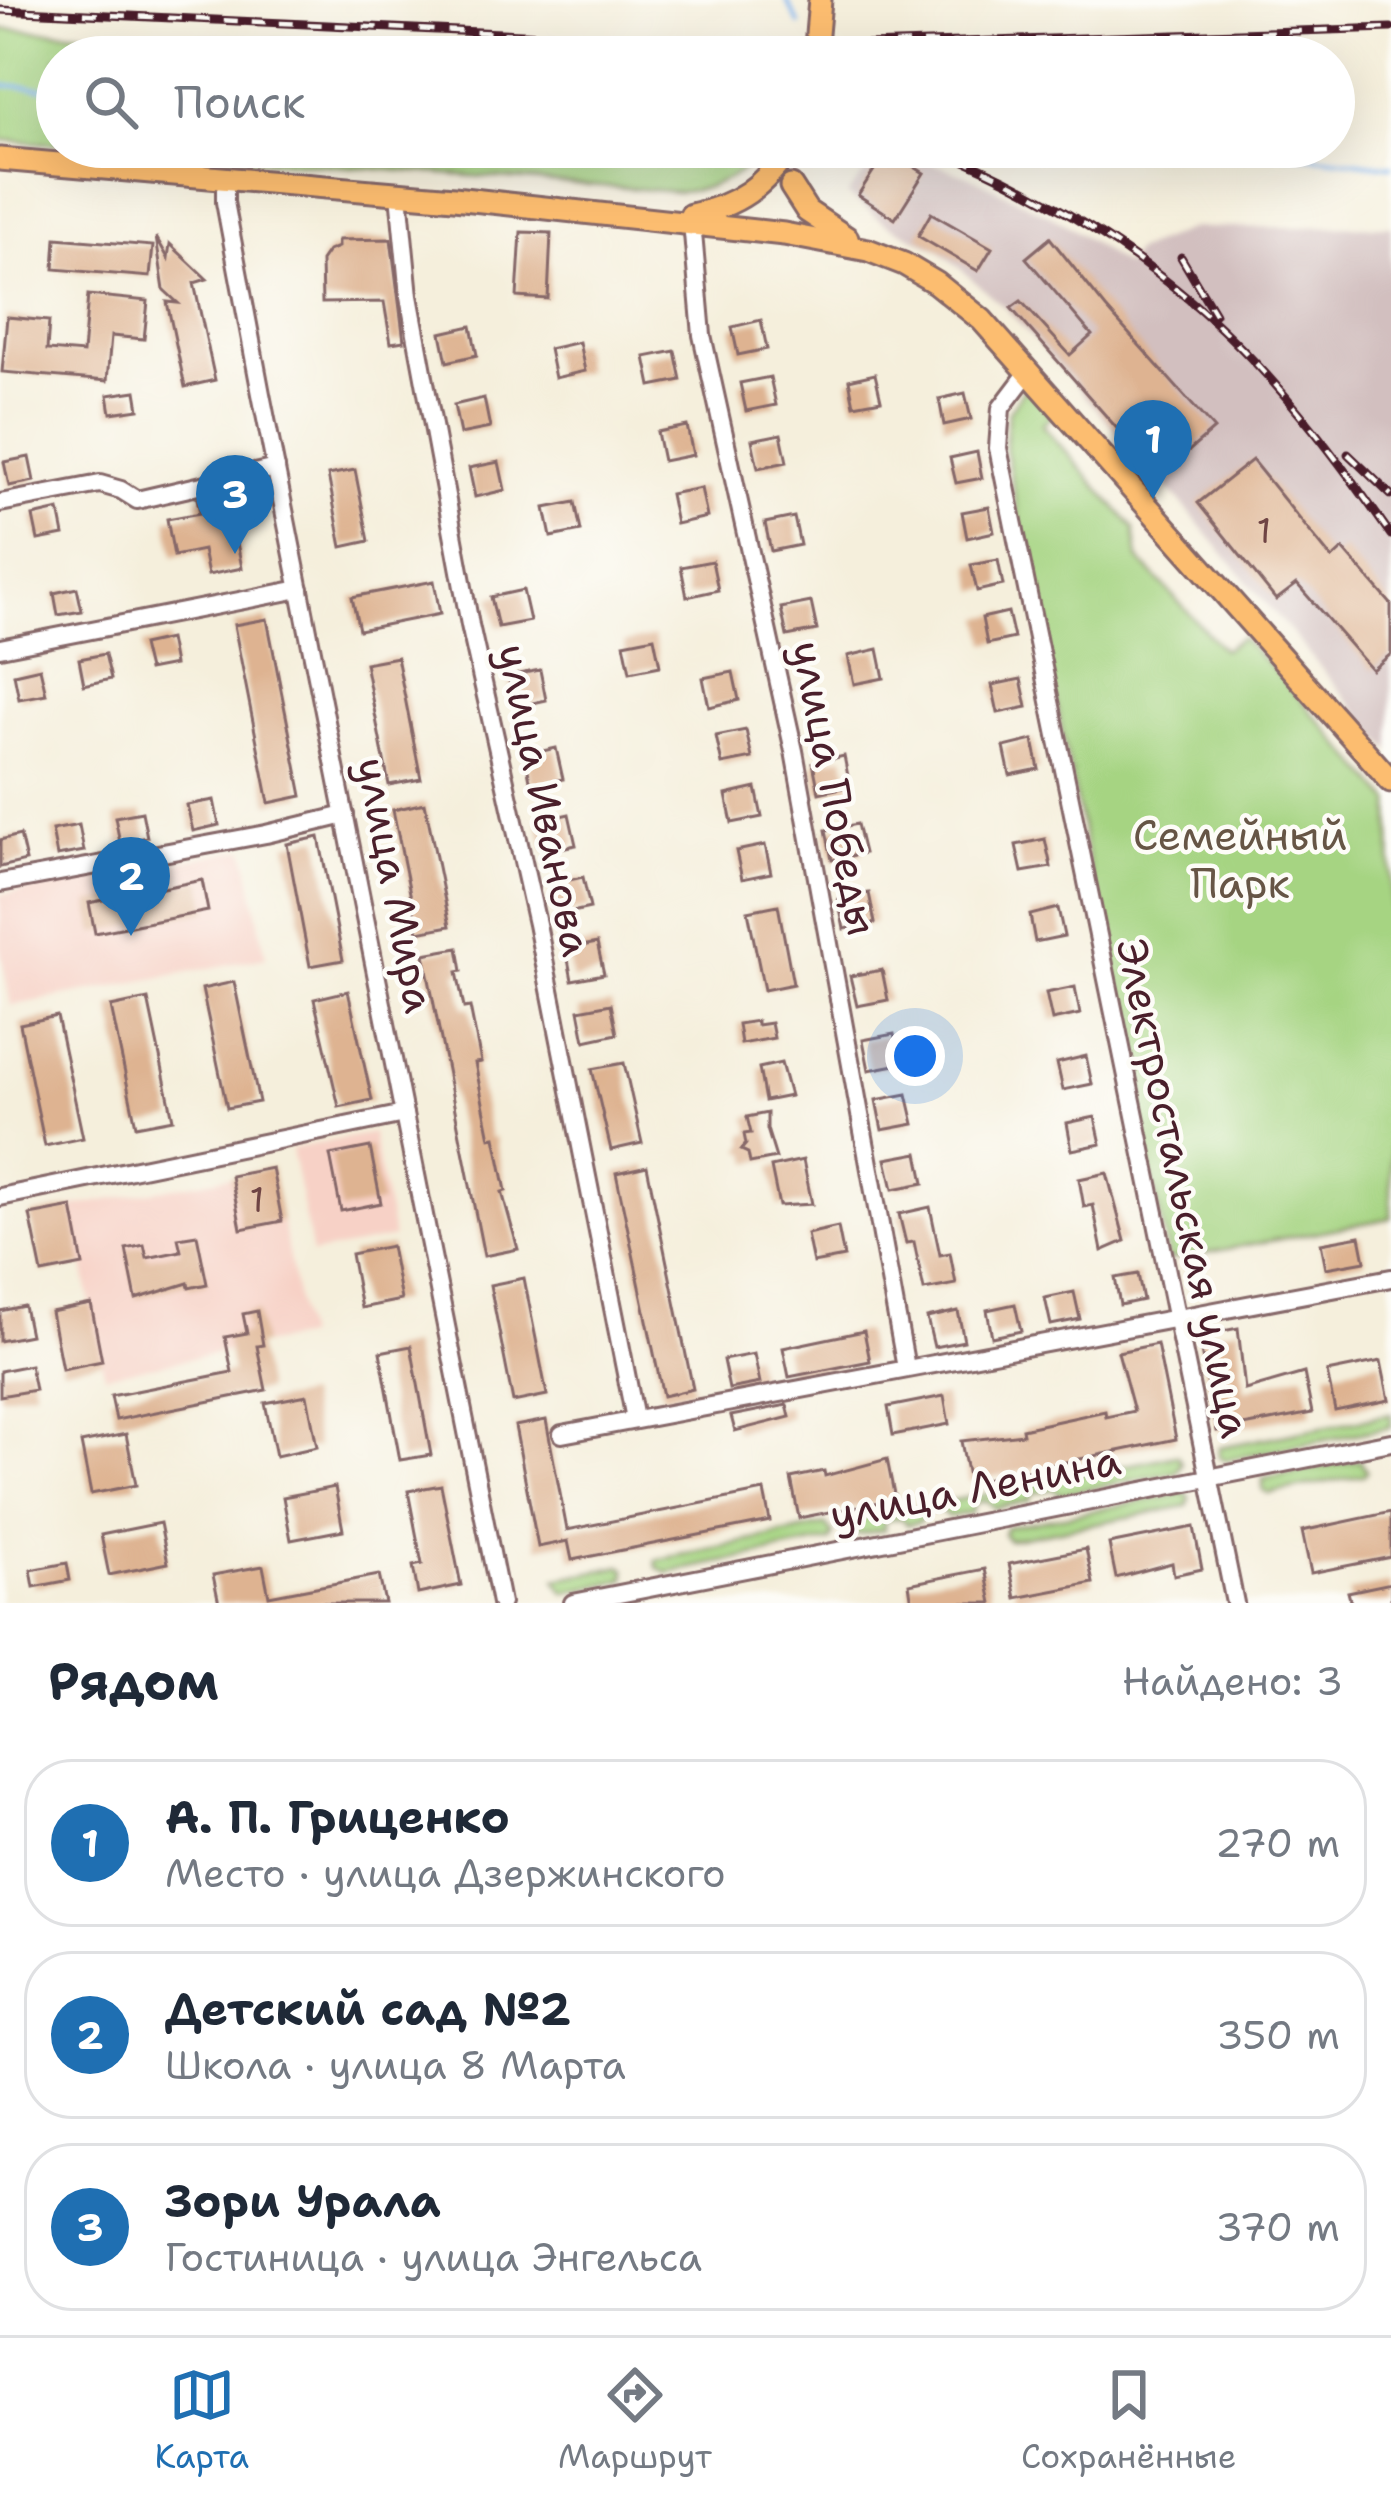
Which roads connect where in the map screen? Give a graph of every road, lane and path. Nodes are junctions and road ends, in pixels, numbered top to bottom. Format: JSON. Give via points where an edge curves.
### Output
{"nodes":[{"id":1,"x":820,"y":0,"type":"edge"},
{"id":2,"x":817,"y":36,"type":"edge"},
{"id":3,"x":0,"y":159,"type":"edge"},
{"id":4,"x":36,"y":162,"type":"edge"},
{"id":5,"x":96,"y":168,"type":"edge"},
{"id":6,"x":775,"y":168,"type":"edge"},
{"id":7,"x":791,"y":168,"type":"edge"},
{"id":8,"x":225,"y":180,"type":"junction"},
{"id":9,"x":762,"y":184,"type":"junction"},
{"id":10,"x":790,"y":186,"type":"junction"},
{"id":11,"x":399,"y":194,"type":"junction"},
{"id":12,"x":681,"y":221,"type":"junction"},
{"id":13,"x":756,"y":230,"type":"junction"},
{"id":14,"x":784,"y":234,"type":"junction"},
{"id":15,"x":868,"y":250,"type":"junction"},
{"id":16,"x":1029,"y":371,"type":"junction"},
{"id":17,"x":276,"y":468,"type":"junction"},
{"id":18,"x":0,"y":503,"type":"edge"},
{"id":19,"x":300,"y":589,"type":"junction"},
{"id":20,"x":0,"y":648,"type":"edge"},
{"id":21,"x":1391,"y":781,"type":"edge"},
{"id":22,"x":345,"y":814,"type":"junction"},
{"id":23,"x":0,"y":883,"type":"edge"},
{"id":24,"x":404,"y":1114,"type":"junction"},
{"id":25,"x":0,"y":1197,"type":"edge"},
{"id":26,"x":1391,"y":1278,"type":"edge"},
{"id":27,"x":1175,"y":1318,"type":"junction"},
{"id":28,"x":906,"y":1368,"type":"junction"},
{"id":29,"x":635,"y":1419,"type":"junction"},
{"id":30,"x":562,"y":1434,"type":"dead end"},
{"id":31,"x":1391,"y":1442,"type":"edge"},
{"id":32,"x":1208,"y":1478,"type":"junction"},
{"id":33,"x":502,"y":1603,"type":"edge"},
{"id":34,"x":573,"y":1603,"type":"edge"},
{"id":35,"x":1234,"y":1603,"type":"edge"}],
"edges":[{"from":1,"to":2,"type":"main road"},
{"from":3,"to":4,"type":"main road"},
{"from":5,"to":8,"type":"main road"},
{"from":6,"to":9,"type":"main road"},
{"from":7,"to":10,"type":"main road"},
{"from":8,"to":11,"type":"main road"},
{"from":8,"to":17,"type":"street","name":"улица Мира"},
{"from":9,"to":12,"type":"main road"},
{"from":9,"to":13,"type":"main road"},
{"from":10,"to":14,"type":"main road"},
{"from":10,"to":15,"type":"main road","via":[[821,223]]},
{"from":11,"to":12,"type":"main road"},
{"from":11,"to":29,"type":"street","name":"улица Иванова","via":[[409,296],[470,625]]},
{"from":12,"to":13,"type":"main road"},
{"from":12,"to":28,"type":"street","name":"улица Победы","via":[[794,751]]},
{"from":13,"to":14,"type":"main road"},
{"from":14,"to":15,"type":"main road"},
{"from":15,"to":16,"type":"main road","via":[[936,283]]},
{"from":16,"to":21,"type":"main road"},
{"from":16,"to":27,"type":"street","name":"Электростальская улица","via":[[1001,408],[998,448]]},
{"from":17,"to":18,"type":"street","via":[[137,500],[100,484]]},
{"from":17,"to":19,"type":"street","name":"улица Мира"},
{"from":19,"to":20,"type":"street"},
{"from":19,"to":22,"type":"street","name":"улица Мира"},
{"from":22,"to":23,"type":"street"},
{"from":22,"to":24,"type":"street","name":"улица Мира"},
{"from":24,"to":25,"type":"street"},
{"from":24,"to":33,"type":"street","name":"улица Мира"},
{"from":26,"to":27,"type":"street"},
{"from":27,"to":28,"type":"street"},
{"from":27,"to":32,"type":"street","name":"Электростальская улица"},
{"from":28,"to":29,"type":"street"},
{"from":29,"to":30,"type":"street"},
{"from":31,"to":32,"type":"street","name":"улица Ленина"},
{"from":32,"to":34,"type":"street","name":"улица Ленина"},
{"from":32,"to":35,"type":"street","name":"Электростальская улица"}]}
